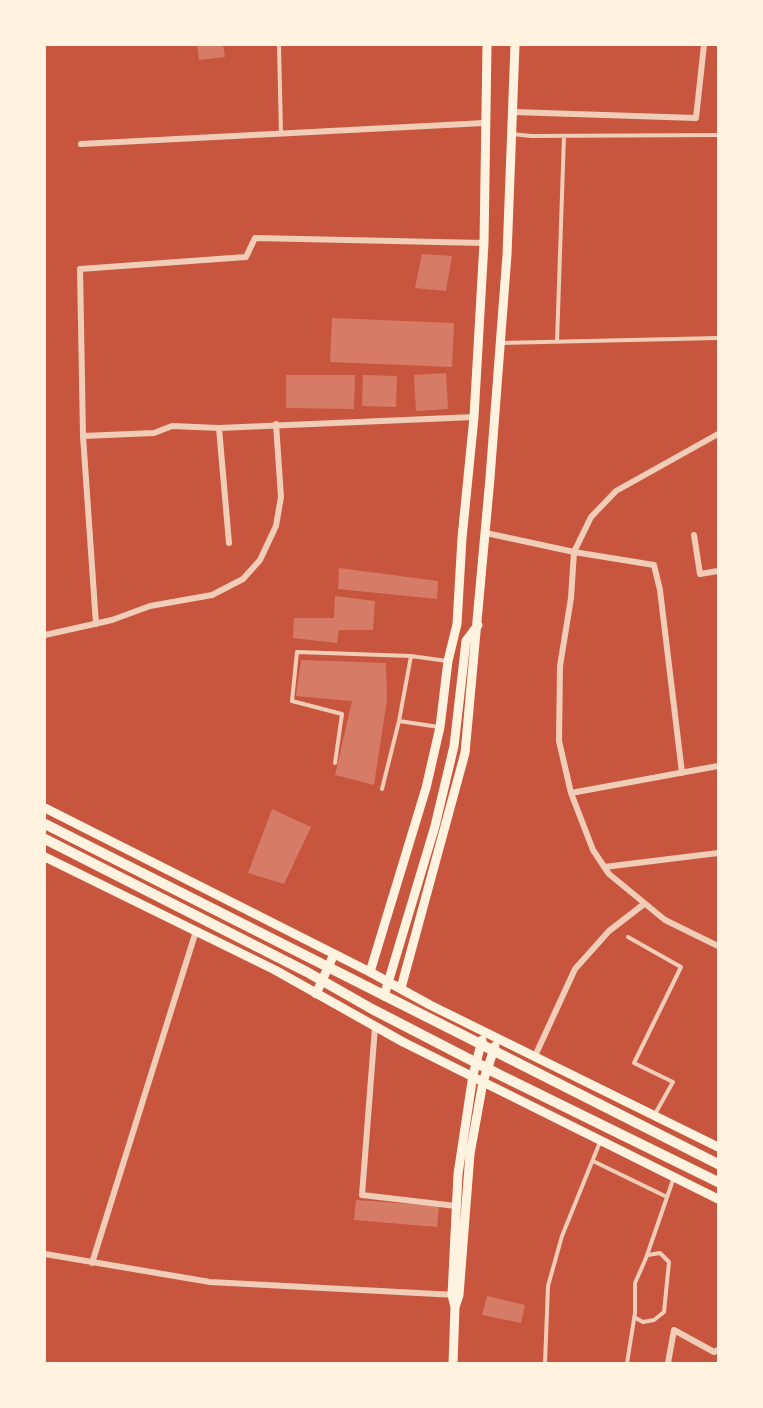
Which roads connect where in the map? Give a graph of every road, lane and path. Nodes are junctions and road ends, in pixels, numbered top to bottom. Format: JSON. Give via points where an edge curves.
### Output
{"nodes":[{"id":1,"x":279,"y":45,"type":"edge"},
{"id":2,"x":487,"y":45,"type":"edge"},
{"id":3,"x":515,"y":45,"type":"edge"},
{"id":4,"x":704,"y":45,"type":"edge"},
{"id":5,"x":513,"y":112,"type":"junction"},
{"id":6,"x":484,"y":123,"type":"junction"},
{"id":7,"x":511,"y":134,"type":"junction"},
{"id":8,"x":281,"y":135,"type":"junction"},
{"id":9,"x":718,"y":135,"type":"edge"},
{"id":10,"x":564,"y":136,"type":"junction"},
{"id":11,"x":81,"y":144,"type":"dead end"},
{"id":12,"x":484,"y":243,"type":"junction"},
{"id":13,"x":718,"y":338,"type":"edge"},
{"id":14,"x":557,"y":342,"type":"junction"},
{"id":15,"x":500,"y":343,"type":"junction"},
{"id":16,"x":474,"y":417,"type":"junction"},
{"id":17,"x":276,"y":424,"type":"junction"},
{"id":18,"x":219,"y":428,"type":"junction"},
{"id":19,"x":718,"y":434,"type":"edge"},
{"id":20,"x":83,"y":436,"type":"junction"},
{"id":21,"x":486,"y":533,"type":"junction"},
{"id":22,"x":694,"y":535,"type":"dead end"},
{"id":23,"x":229,"y":543,"type":"dead end"},
{"id":24,"x":574,"y":552,"type":"junction"},
{"id":25,"x":718,"y":572,"type":"edge"},
{"id":26,"x":96,"y":624,"type":"junction"},
{"id":27,"x":457,"y":624,"type":"junction"},
{"id":28,"x":478,"y":626,"type":"junction"},
{"id":29,"x":45,"y":634,"type":"edge"},
{"id":30,"x":466,"y":641,"type":"junction"},
{"id":31,"x":411,"y":656,"type":"junction"},
{"id":32,"x":448,"y":661,"type":"junction"},
{"id":33,"x":399,"y":721,"type":"junction"},
{"id":34,"x":440,"y":727,"type":"junction"},
{"id":35,"x":335,"y":763,"type":"dead end"},
{"id":36,"x":718,"y":766,"type":"edge"},
{"id":37,"x":682,"y":773,"type":"junction"},
{"id":38,"x":382,"y":789,"type":"dead end"},
{"id":39,"x":570,"y":793,"type":"junction"},
{"id":40,"x":45,"y":808,"type":"edge"},
{"id":41,"x":45,"y":824,"type":"edge"},
{"id":42,"x":45,"y":839,"type":"edge"},
{"id":43,"x":718,"y":853,"type":"edge"},
{"id":44,"x":45,"y":856,"type":"edge"},
{"id":45,"x":604,"y":867,"type":"junction"},
{"id":46,"x":644,"y":904,"type":"junction"},
{"id":47,"x":196,"y":931,"type":"junction"},
{"id":48,"x":628,"y":937,"type":"dead end"},
{"id":49,"x":718,"y":946,"type":"edge"},
{"id":50,"x":334,"y":954,"type":"junction"},
{"id":51,"x":343,"y":960,"type":"junction"},
{"id":52,"x":370,"y":972,"type":"junction"},
{"id":53,"x":401,"y":988,"type":"junction"},
{"id":54,"x":316,"y":994,"type":"junction"},
{"id":55,"x":384,"y":996,"type":"junction"},
{"id":56,"x":326,"y":1000,"type":"junction"},
{"id":57,"x":375,"y":1027,"type":"junction"},
{"id":58,"x":484,"y":1032,"type":"junction"},
{"id":59,"x":498,"y":1038,"type":"junction"},
{"id":60,"x":535,"y":1056,"type":"junction"},
{"id":61,"x":473,"y":1075,"type":"junction"},
{"id":62,"x":483,"y":1082,"type":"junction"},
{"id":63,"x":655,"y":1114,"type":"junction"},
{"id":64,"x":601,"y":1140,"type":"junction"},
{"id":65,"x":718,"y":1146,"type":"edge"},
{"id":66,"x":593,"y":1161,"type":"junction"},
{"id":67,"x":718,"y":1164,"type":"edge"},
{"id":68,"x":674,"y":1177,"type":"junction"},
{"id":69,"x":718,"y":1182,"type":"edge"},
{"id":70,"x":667,"y":1197,"type":"junction"},
{"id":71,"x":718,"y":1198,"type":"edge"},
{"id":72,"x":456,"y":1206,"type":"junction"},
{"id":73,"x":45,"y":1254,"type":"edge"},
{"id":74,"x":647,"y":1256,"type":"junction"},
{"id":75,"x":92,"y":1263,"type":"junction"},
{"id":76,"x":456,"y":1295,"type":"junction"},
{"id":77,"x":634,"y":1317,"type":"junction"},
{"id":78,"x":718,"y":1350,"type":"edge"},
{"id":79,"x":453,"y":1363,"type":"edge"},
{"id":80,"x":545,"y":1363,"type":"edge"},
{"id":81,"x":627,"y":1363,"type":"edge"},
{"id":82,"x":668,"y":1363,"type":"edge"}],
"edges":[{"from":1,"to":8,"type":"lane"},
{"from":2,"to":6,"type":"main road"},
{"from":3,"to":5,"type":"main road"},
{"from":4,"to":5,"type":"street","via":[[696,118]]},
{"from":5,"to":7,"type":"main road"},
{"from":6,"to":8,"type":"street"},
{"from":6,"to":12,"type":"main road"},
{"from":7,"to":10,"type":"lane"},
{"from":7,"to":15,"type":"main road"},
{"from":8,"to":11,"type":"street"},
{"from":9,"to":10,"type":"lane"},
{"from":10,"to":14,"type":"lane"},
{"from":12,"to":16,"type":"main road"},
{"from":12,"to":20,"type":"street","via":[[255,238],[246,256],[80,269]]},
{"from":13,"to":14,"type":"lane"},
{"from":14,"to":15,"type":"lane"},
{"from":15,"to":21,"type":"main road"},
{"from":16,"to":17,"type":"street"},
{"from":16,"to":27,"type":"main road"},
{"from":17,"to":18,"type":"street"},
{"from":17,"to":26,"type":"street","via":[[281,497],[276,526],[261,560],[243,579],[212,595],[150,606]]},
{"from":18,"to":20,"type":"street","via":[[172,426],[154,433]]},
{"from":18,"to":23,"type":"street"},
{"from":19,"to":24,"type":"street","via":[[616,491],[591,517]]},
{"from":20,"to":26,"type":"street"},
{"from":21,"to":24,"type":"street"},
{"from":21,"to":28,"type":"main road"},
{"from":22,"to":25,"type":"street","via":[[700,574]]},
{"from":24,"to":37,"type":"street","via":[[654,565]]},
{"from":24,"to":39,"type":"street","via":[[560,666],[559,741]]},
{"from":26,"to":29,"type":"street"},
{"from":27,"to":30,"type":"main road"},
{"from":27,"to":32,"type":"main road"},
{"from":28,"to":30,"type":"main road"},
{"from":28,"to":53,"type":"main road","via":[[465,753]]},
{"from":30,"to":55,"type":"main road","via":[[454,746],[435,826]]},
{"from":31,"to":32,"type":"lane"},
{"from":31,"to":33,"type":"lane"},
{"from":31,"to":35,"type":"lane","via":[[297,652],[292,701],[342,714]]},
{"from":32,"to":34,"type":"main road"},
{"from":33,"to":34,"type":"lane"},
{"from":33,"to":38,"type":"lane"},
{"from":34,"to":52,"type":"main road","via":[[426,788]]},
{"from":36,"to":37,"type":"street"},
{"from":37,"to":39,"type":"street"},
{"from":39,"to":45,"type":"street","via":[[592,850]]},
{"from":40,"to":50,"type":"main road"},
{"from":41,"to":55,"type":"main road"},
{"from":42,"to":69,"type":"main road","via":[[465,1057]]},
{"from":43,"to":45,"type":"street"},
{"from":44,"to":47,"type":"main road"},
{"from":45,"to":46,"type":"street"},
{"from":46,"to":49,"type":"street","via":[[666,920]]},
{"from":46,"to":60,"type":"street","via":[[609,931],[575,969]]},
{"from":47,"to":54,"type":"main road"},
{"from":47,"to":75,"type":"street"},
{"from":48,"to":63,"type":"lane","via":[[681,967],[634,1063],[673,1082]]},
{"from":50,"to":51,"type":"main road"},
{"from":50,"to":54,"type":"main road"},
{"from":51,"to":52,"type":"main road"},
{"from":51,"to":56,"type":"main road"},
{"from":52,"to":53,"type":"main road"},
{"from":53,"to":58,"type":"main road"},
{"from":54,"to":56,"type":"main road"},
{"from":55,"to":67,"type":"main road"},
{"from":56,"to":57,"type":"main road"},
{"from":57,"to":61,"type":"main road"},
{"from":57,"to":72,"type":"street","via":[[362,1195]]},
{"from":58,"to":59,"type":"main road"},
{"from":58,"to":61,"type":"main road"},
{"from":59,"to":60,"type":"main road"},
{"from":59,"to":62,"type":"main road"},
{"from":60,"to":63,"type":"main road"},
{"from":61,"to":62,"type":"main road"},
{"from":61,"to":72,"type":"main road"},
{"from":62,"to":64,"type":"main road"},
{"from":62,"to":76,"type":"main road","via":[[470,1154]]},
{"from":63,"to":65,"type":"main road"},
{"from":64,"to":66,"type":"lane"},
{"from":64,"to":68,"type":"main road"},
{"from":66,"to":70,"type":"lane"},
{"from":66,"to":80,"type":"lane","via":[[561,1236],[548,1286]]},
{"from":68,"to":70,"type":"lane"},
{"from":68,"to":71,"type":"main road"},
{"from":70,"to":74,"type":"lane"},
{"from":72,"to":76,"type":"main road"},
{"from":73,"to":75,"type":"street"},
{"from":74,"to":77,"type":"lane","via":[[635,1283]]},
{"from":74,"to":77,"type":"lane","via":[[660,1253],[669,1262],[664,1312],[643,1322]]},
{"from":75,"to":76,"type":"street","via":[[210,1282]]},
{"from":76,"to":79,"type":"main road"},
{"from":77,"to":81,"type":"lane"},
{"from":78,"to":82,"type":"street","via":[[714,1352],[674,1330]]}]}
